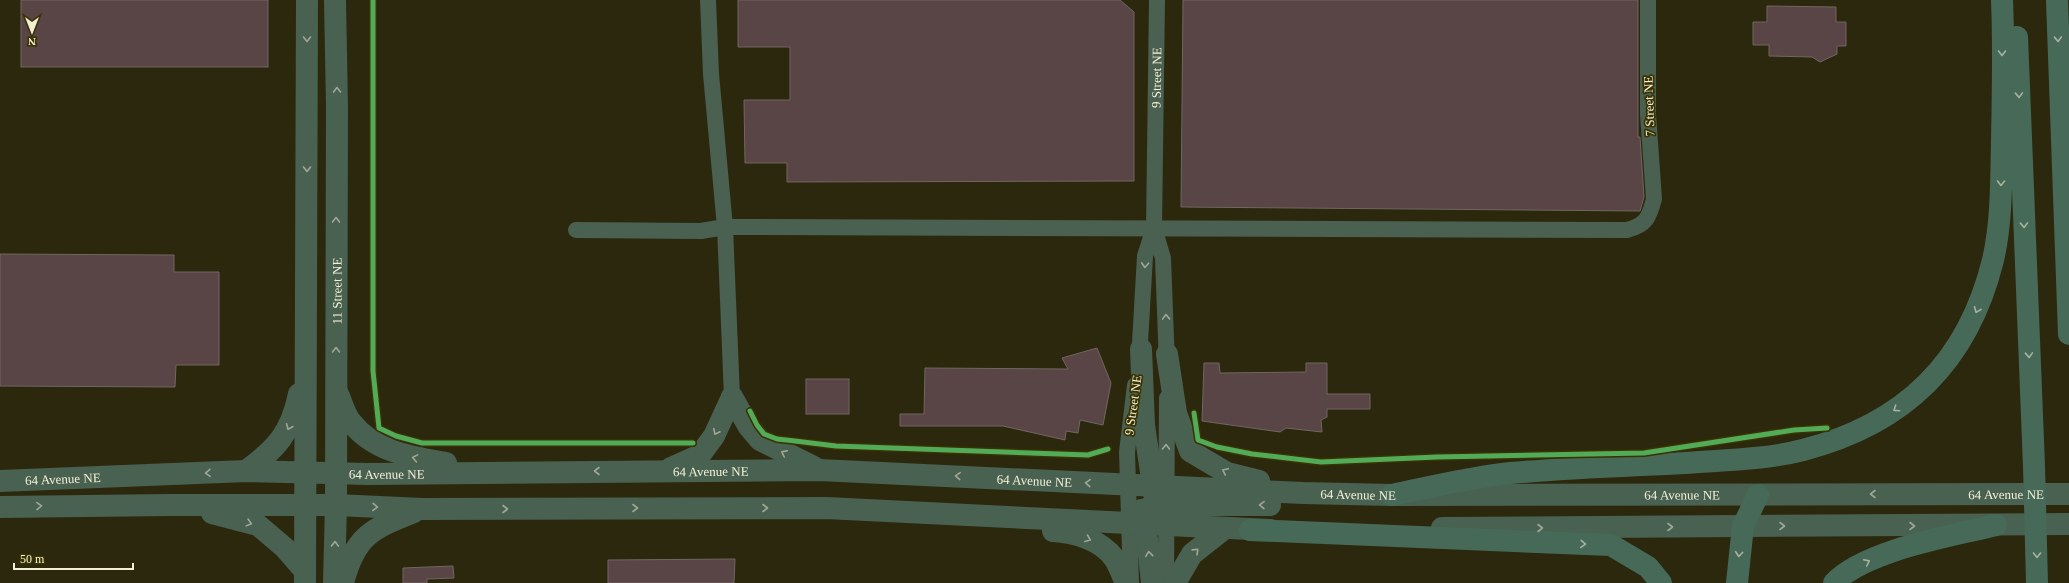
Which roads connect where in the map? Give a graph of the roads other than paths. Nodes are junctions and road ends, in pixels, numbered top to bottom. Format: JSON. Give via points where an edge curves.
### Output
{"nodes":[{"id":1,"x":307,"y":0,"type":"edge"},
{"id":2,"x":335,"y":0,"type":"edge"},
{"id":3,"x":708,"y":0,"type":"edge"},
{"id":4,"x":1157,"y":0,"type":"edge"},
{"id":5,"x":1648,"y":0,"type":"edge"},
{"id":6,"x":2002,"y":0,"type":"edge"},
{"id":7,"x":2014,"y":0,"type":"edge"},
{"id":8,"x":2057,"y":0,"type":"edge"},
{"id":9,"x":307,"y":201,"type":"junction"},
{"id":10,"x":725,"y":227,"type":"junction"},
{"id":11,"x":1154,"y":228,"type":"junction"},
{"id":12,"x":576,"y":230,"type":"dead end"},
{"id":13,"x":2069,"y":334,"type":"edge"},
{"id":14,"x":1141,"y":349,"type":"junction"},
{"id":15,"x":1167,"y":354,"type":"junction"},
{"id":16,"x":306,"y":363,"type":"junction"},
{"id":17,"x":336,"y":389,"type":"junction"},
{"id":18,"x":732,"y":397,"type":"junction"},
{"id":19,"x":819,"y":470,"type":"junction"},
{"id":20,"x":246,"y":471,"type":"junction"},
{"id":21,"x":664,"y":471,"type":"junction"},
{"id":22,"x":321,"y":472,"type":"junction"},
{"id":23,"x":495,"y":472,"type":"junction"},
{"id":24,"x":0,"y":481,"type":"edge"},
{"id":25,"x":1127,"y":484,"type":"junction"},
{"id":26,"x":1303,"y":493,"type":"junction"},
{"id":27,"x":1392,"y":494,"type":"junction"},
{"id":28,"x":1664,"y":494,"type":"junction"},
{"id":29,"x":1758,"y":494,"type":"junction"},
{"id":30,"x":2069,"y":494,"type":"edge"},
{"id":31,"x":170,"y":505,"type":"junction"},
{"id":32,"x":306,"y":505,"type":"junction"},
{"id":33,"x":336,"y":505,"type":"junction"},
{"id":34,"x":0,"y":507,"type":"edge"},
{"id":35,"x":1152,"y":508,"type":"junction"},
{"id":36,"x":422,"y":509,"type":"junction"},
{"id":37,"x":884,"y":512,"type":"junction"},
{"id":38,"x":1996,"y":524,"type":"junction"},
{"id":39,"x":2069,"y":524,"type":"edge"},
{"id":40,"x":1742,"y":526,"type":"junction"},
{"id":41,"x":1225,"y":528,"type":"junction"},
{"id":42,"x":1250,"y":530,"type":"junction"},
{"id":43,"x":305,"y":577,"type":"edge"},
{"id":44,"x":334,"y":583,"type":"edge"},
{"id":45,"x":343,"y":583,"type":"edge"},
{"id":46,"x":1126,"y":583,"type":"edge"},
{"id":47,"x":1131,"y":583,"type":"edge"},
{"id":48,"x":1152,"y":583,"type":"edge"},
{"id":49,"x":1166,"y":583,"type":"edge"},
{"id":50,"x":1175,"y":583,"type":"edge"},
{"id":51,"x":1661,"y":583,"type":"edge"},
{"id":52,"x":1736,"y":583,"type":"edge"},
{"id":53,"x":1834,"y":583,"type":"edge"},
{"id":54,"x":2037,"y":583,"type":"edge"}],
"edges":[{"from":1,"to":9,"type":"street","name":"11 Street NE","one_way":true},
{"from":17,"to":2,"type":"street","name":"11 Street NE","one_way":true},
{"from":3,"to":10,"type":"street","via":[[711,74]]},
{"from":4,"to":11,"type":"street","name":"9 Street NE"},
{"from":5,"to":11,"type":"street","name":"7 Street NE","via":[[1648,114],[1654,187],[1651,211],[1639,227],[1627,230]]},
{"from":6,"to":27,"type":"highway","one_way":true,"via":[[2001,198],[1994,258],[1978,306],[1964,336],[1925,387],[1897,409],[1868,426],[1803,450],[1742,459],[1508,473]]},
{"from":7,"to":54,"type":"highway","one_way":true},
{"from":8,"to":13,"type":"highway","one_way":true},
{"from":9,"to":16,"type":"street","name":"11 Street NE"},
{"from":9,"to":22,"type":"street","via":[[323,450]]},
{"from":10,"to":11,"type":"street"},
{"from":10,"to":12,"type":"street","via":[[702,231]]},
{"from":10,"to":18,"type":"street"},
{"from":11,"to":14,"type":"street","name":"9 Street NE","one_way":true,"via":[[1146,256]]},
{"from":15,"to":11,"type":"street","name":"9 Street NE","one_way":true,"via":[[1163,258]]},
{"from":14,"to":25,"type":"street","name":"9 Street NE","via":[[1128,436]]},
{"from":14,"to":35,"type":"street","via":[[1144,425]]},
{"from":26,"to":15,"type":"street","one_way":true,"via":[[1227,473],[1190,451],[1176,413]]},
{"from":35,"to":15,"type":"street","name":"9 Street NE","one_way":true},
{"from":16,"to":20,"type":"street","one_way":true,"via":[[297,405],[287,432],[269,455]]},
{"from":16,"to":22,"type":"street","name":"11 Street NE"},
{"from":17,"to":22,"type":"street","name":"11 Street NE"},
{"from":23,"to":17,"type":"street","one_way":true,"via":[[408,456],[373,442],[351,422]]},
{"from":19,"to":18,"type":"street","one_way":true,"via":[[760,440],[749,427]]},
{"from":18,"to":21,"type":"street","one_way":true,"via":[[714,436],[700,455]]},
{"from":19,"to":21,"type":"street","name":"64 Avenue NE"},
{"from":25,"to":19,"type":"street","name":"64 Avenue NE","one_way":true},
{"from":20,"to":22,"type":"street","name":"64 Avenue NE"},
{"from":20,"to":24,"type":"street","name":"64 Avenue NE","one_way":true},
{"from":21,"to":23,"type":"street","name":"64 Avenue NE","one_way":true},
{"from":22,"to":23,"type":"street","name":"64 Avenue NE"},
{"from":22,"to":32,"type":"street","name":"11 Street NE"},
{"from":22,"to":33,"type":"street","via":[[323,486]]},
{"from":25,"to":35,"type":"street","name":"64 Avenue NE"},
{"from":25,"to":35,"type":"street","name":"9 Street NE"},
{"from":26,"to":27,"type":"street","name":"64 Avenue NE"},
{"from":26,"to":35,"type":"street","name":"64 Avenue NE"},
{"from":27,"to":28,"type":"street","name":"64 Avenue NE"},
{"from":28,"to":29,"type":"street","name":"64 Avenue NE"},
{"from":28,"to":35,"type":"street","one_way":true,"via":[[1581,508]]},
{"from":30,"to":29,"type":"street","name":"64 Avenue NE","one_way":true},
{"from":29,"to":40,"type":"highway"},
{"from":31,"to":32,"type":"street","name":"64 Avenue NE"},
{"from":34,"to":31,"type":"street","name":"64 Avenue NE","one_way":true},
{"from":31,"to":43,"type":"street","one_way":true,"via":[[258,525],[285,548]]},
{"from":32,"to":33,"type":"street","name":"64 Avenue NE"},
{"from":32,"to":43,"type":"street","name":"11 Street NE"},
{"from":33,"to":36,"type":"street","name":"64 Avenue NE","one_way":true},
{"from":44,"to":33,"type":"street","one_way":true},
{"from":35,"to":37,"type":"street","name":"64 Avenue NE"},
{"from":35,"to":41,"type":"street","name":"64 Avenue NE"},
{"from":35,"to":47,"type":"street","name":"9 Street NE"},
{"from":48,"to":35,"type":"street","one_way":true},
{"from":35,"to":49,"type":"street","name":"9 Street NE"},
{"from":36,"to":37,"type":"street","name":"64 Avenue NE","one_way":true,"via":[[826,508]]},
{"from":36,"to":45,"type":"street","via":[[369,532],[347,568]]},
{"from":37,"to":46,"type":"street","one_way":true,"via":[[919,524],[1059,531],[1078,536],[1097,543],[1108,552],[1114,558]]},
{"from":38,"to":39,"type":"street","name":"64 Avenue NE"},
{"from":40,"to":38,"type":"street","name":"64 Avenue NE","one_way":true},
{"from":53,"to":38,"type":"highway","one_way":true,"via":[[1853,569],[1879,556]]},
{"from":42,"to":40,"type":"street","name":"64 Avenue NE","one_way":true},
{"from":40,"to":52,"type":"highway","one_way":true},
{"from":41,"to":42,"type":"street","name":"64 Avenue NE"},
{"from":50,"to":41,"type":"street","one_way":true,"via":[[1192,554]]},
{"from":42,"to":51,"type":"highway","one_way":true,"via":[[1611,546],[1648,567]]}]}
